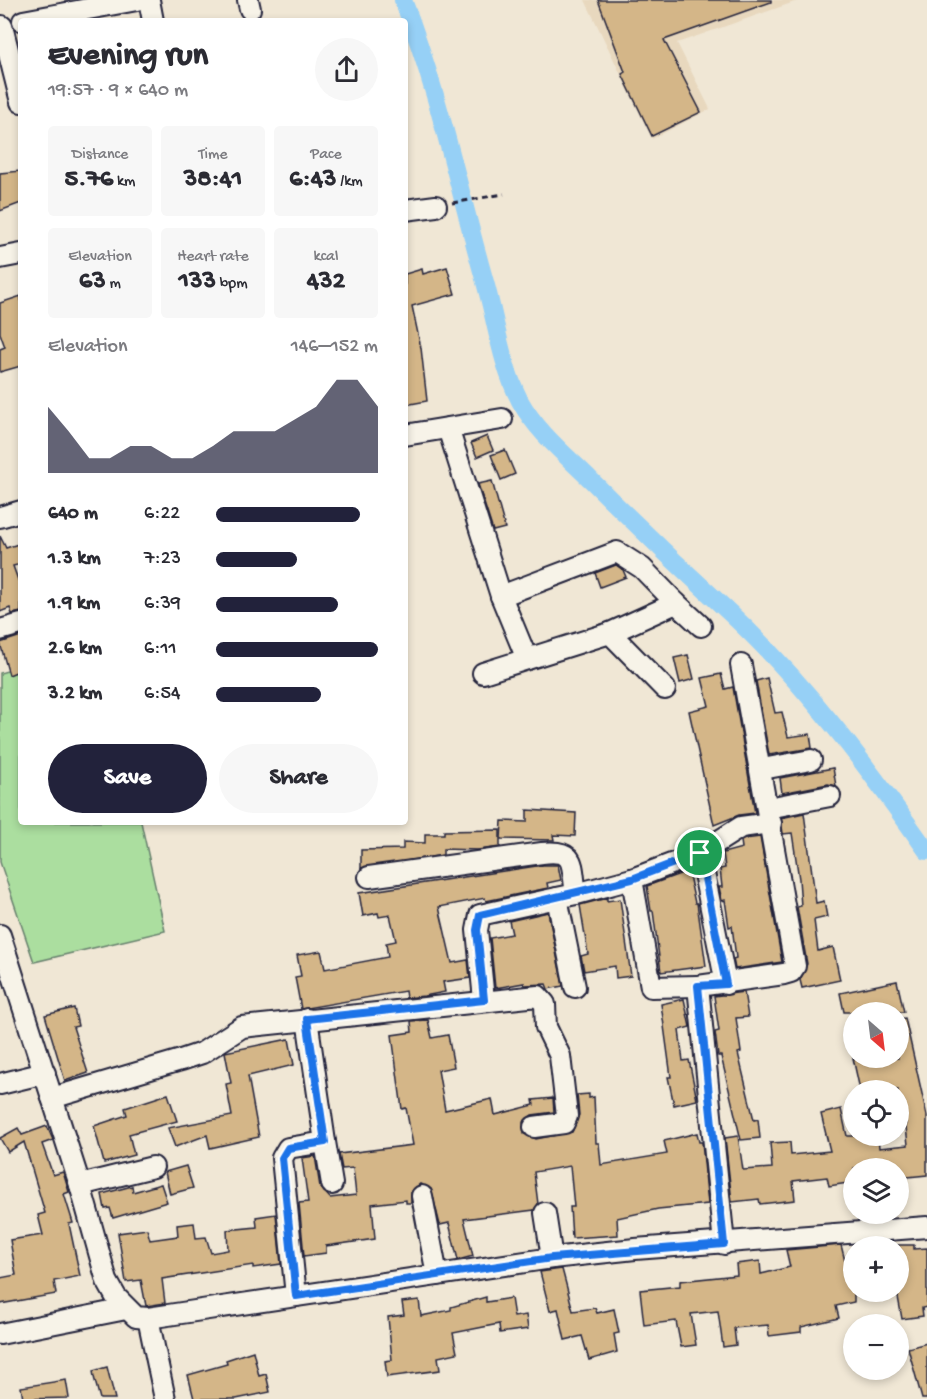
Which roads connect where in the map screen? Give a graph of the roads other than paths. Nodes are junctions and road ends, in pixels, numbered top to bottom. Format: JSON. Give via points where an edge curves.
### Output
{"nodes":[{"id":1,"x":137,"y":0,"type":"edge"},
{"id":2,"x":149,"y":0,"type":"edge"},
{"id":3,"x":27,"y":18,"type":"edge"},
{"id":4,"x":152,"y":18,"type":"edge"},
{"id":5,"x":436,"y":206,"type":"road end"},
{"id":6,"x":408,"y":210,"type":"edge"},
{"id":7,"x":18,"y":255,"type":"edge"},
{"id":8,"x":0,"y":258,"type":"edge"},
{"id":9,"x":502,"y":419,"type":"dead end"},
{"id":10,"x":448,"y":428,"type":"junction"},
{"id":11,"x":408,"y":435,"type":"edge"},
{"id":12,"x":18,"y":512,"type":"edge"},
{"id":13,"x":0,"y":517,"type":"edge"},
{"id":14,"x":501,"y":596,"type":"junction"},
{"id":15,"x":676,"y":603,"type":"junction"},
{"id":16,"x":18,"y":625,"type":"edge"},
{"id":17,"x":701,"y":626,"type":"dead end"},
{"id":18,"x":0,"y":630,"type":"edge"},
{"id":19,"x":610,"y":633,"type":"junction"},
{"id":20,"x":527,"y":659,"type":"junction"},
{"id":21,"x":741,"y":665,"type":"dead end"},
{"id":22,"x":483,"y":673,"type":"dead end"},
{"id":23,"x":665,"y":688,"type":"dead end"},
{"id":24,"x":811,"y":760,"type":"dead end"},
{"id":25,"x":762,"y":769,"type":"junction"},
{"id":26,"x":830,"y":796,"type":"dead end"},
{"id":27,"x":770,"y":816,"type":"junction"},
{"id":28,"x":700,"y":853,"type":"junction"},
{"id":29,"x":369,"y":877,"type":"dead end"},
{"id":30,"x":632,"y":879,"type":"junction"},
{"id":31,"x":566,"y":896,"type":"junction"},
{"id":32,"x":0,"y":935,"type":"edge"},
{"id":33,"x":7,"y":982,"type":"edge"},
{"id":34,"x":726,"y":984,"type":"junction"},
{"id":35,"x":698,"y":986,"type":"junction"},
{"id":36,"x":575,"y":987,"type":"dead end"},
{"id":37,"x":489,"y":1000,"type":"junction"},
{"id":38,"x":307,"y":1019,"type":"junction"},
{"id":39,"x":45,"y":1073,"type":"junction"},
{"id":40,"x":0,"y":1084,"type":"edge"},
{"id":41,"x":52,"y":1098,"type":"junction"},
{"id":42,"x":534,"y":1127,"type":"dead end"},
{"id":43,"x":325,"y":1142,"type":"junction"},
{"id":44,"x":153,"y":1167,"type":"dead end"},
{"id":45,"x":332,"y":1184,"type":"dead end"},
{"id":46,"x":80,"y":1185,"type":"junction"},
{"id":47,"x":422,"y":1196,"type":"dead end"},
{"id":48,"x":545,"y":1214,"type":"dead end"},
{"id":49,"x":927,"y":1227,"type":"edge"},
{"id":50,"x":724,"y":1244,"type":"junction"},
{"id":51,"x":552,"y":1258,"type":"junction"},
{"id":52,"x":437,"y":1275,"type":"junction"},
{"id":53,"x":296,"y":1296,"type":"junction"},
{"id":54,"x":126,"y":1309,"type":"junction"},
{"id":55,"x":148,"y":1318,"type":"junction"},
{"id":56,"x":0,"y":1334,"type":"edge"},
{"id":57,"x":165,"y":1399,"type":"edge"}],
"edges":[{"from":1,"to":3,"type":"street"},
{"from":2,"to":4,"type":"street"},
{"from":5,"to":6,"type":"street"},
{"from":7,"to":8,"type":"street"},
{"from":9,"to":10,"type":"street"},
{"from":10,"to":11,"type":"street"},
{"from":10,"to":14,"type":"street"},
{"from":12,"to":13,"type":"street"},
{"from":14,"to":15,"type":"street","via":[[616,552],[642,568]]},
{"from":14,"to":20,"type":"street"},
{"from":15,"to":17,"type":"street"},
{"from":15,"to":19,"type":"street"},
{"from":16,"to":18,"type":"street"},
{"from":19,"to":20,"type":"street"},
{"from":19,"to":23,"type":"street"},
{"from":20,"to":22,"type":"street"},
{"from":21,"to":25,"type":"street"},
{"from":24,"to":25,"type":"street"},
{"from":25,"to":27,"type":"street"},
{"from":26,"to":27,"type":"street"},
{"from":27,"to":28,"type":"street","via":[[741,827]]},
{"from":27,"to":34,"type":"street","via":[[795,966],[784,974]]},
{"from":28,"to":30,"type":"street"},
{"from":28,"to":34,"type":"street"},
{"from":29,"to":31,"type":"street","via":[[560,851],[570,859]]},
{"from":30,"to":31,"type":"street"},
{"from":30,"to":35,"type":"street","via":[[651,987]]},
{"from":31,"to":36,"type":"street"},
{"from":31,"to":37,"type":"street","via":[[480,915],[477,930]]},
{"from":32,"to":33,"type":"street"},
{"from":33,"to":39,"type":"street"},
{"from":34,"to":35,"type":"street"},
{"from":35,"to":50,"type":"street"},
{"from":37,"to":38,"type":"street"},
{"from":37,"to":42,"type":"street","via":[[538,996],[543,999],[546,1027],[560,1056],[567,1120]]},
{"from":38,"to":41,"type":"street","via":[[242,1027],[192,1057]]},
{"from":38,"to":43,"type":"street"},
{"from":39,"to":40,"type":"street"},
{"from":39,"to":41,"type":"street"},
{"from":41,"to":46,"type":"street"},
{"from":43,"to":45,"type":"street"},
{"from":43,"to":53,"type":"street","via":[[288,1148],[282,1158]]},
{"from":44,"to":46,"type":"street"},
{"from":46,"to":54,"type":"street","via":[[107,1281]]},
{"from":47,"to":52,"type":"street"},
{"from":48,"to":51,"type":"street"},
{"from":49,"to":50,"type":"street"},
{"from":50,"to":51,"type":"street"},
{"from":51,"to":52,"type":"street"},
{"from":52,"to":53,"type":"street"},
{"from":53,"to":55,"type":"street"},
{"from":54,"to":55,"type":"street","via":[[136,1317]]},
{"from":54,"to":56,"type":"street"},
{"from":55,"to":57,"type":"street"}]}
